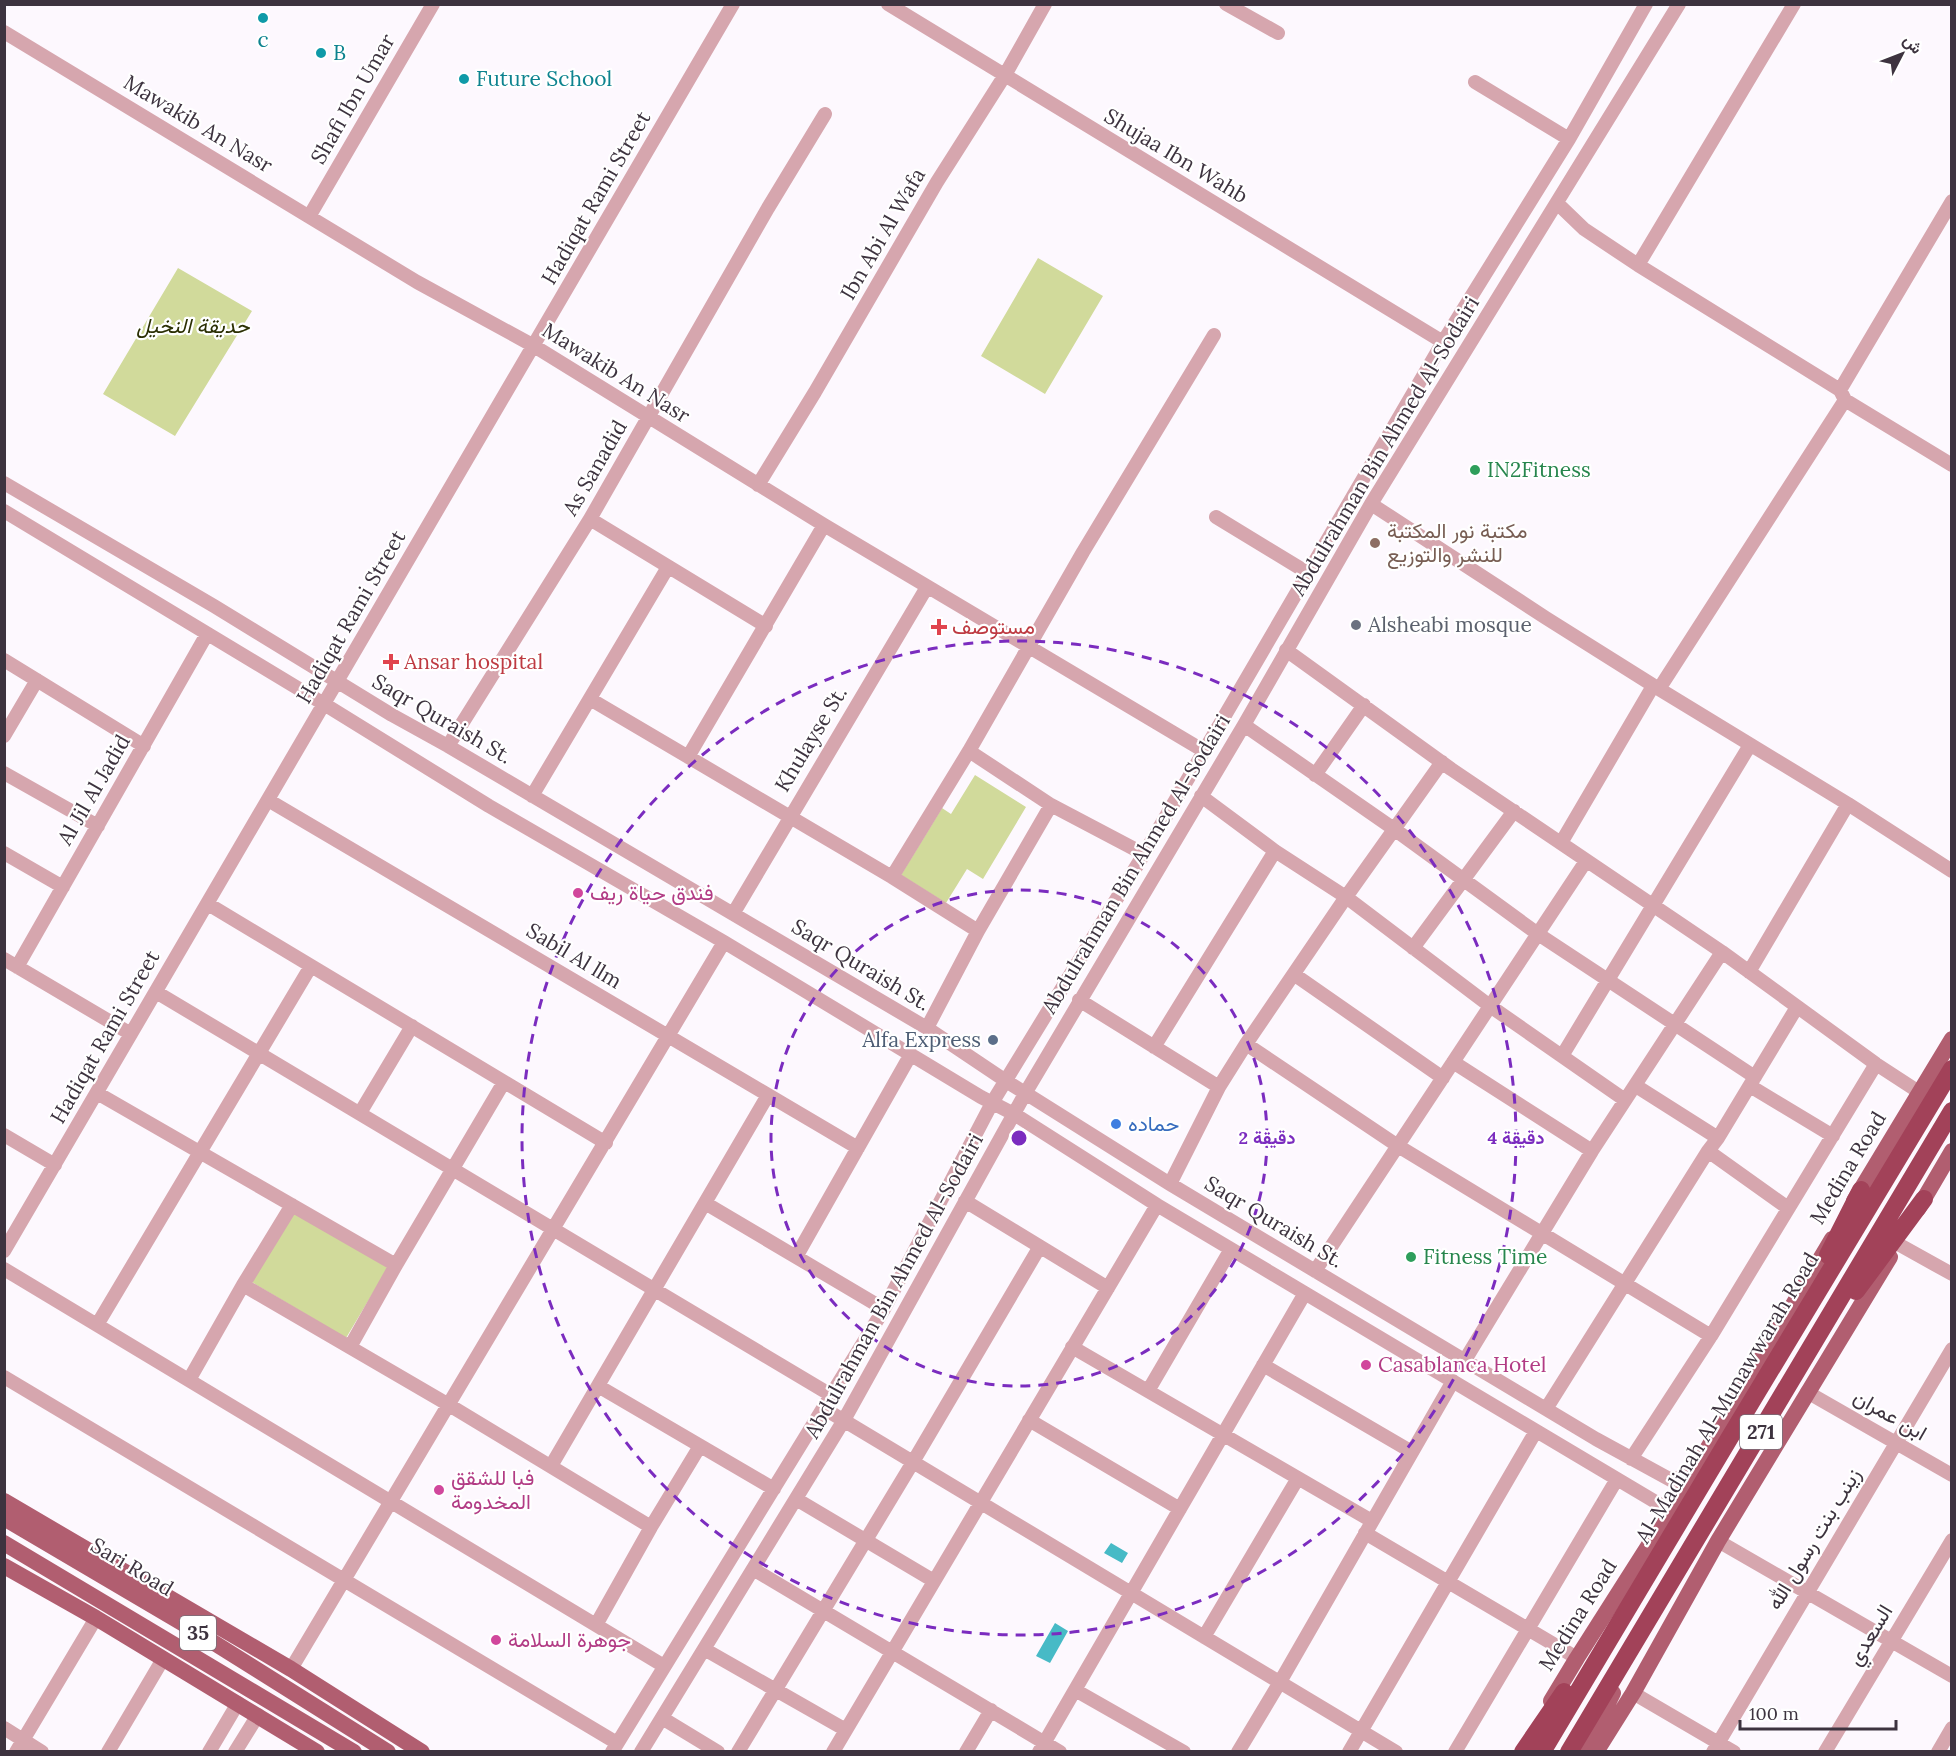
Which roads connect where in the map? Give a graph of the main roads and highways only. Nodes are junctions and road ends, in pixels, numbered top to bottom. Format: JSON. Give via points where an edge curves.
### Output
{"nodes":[{"id":1,"x":1952,"y":1039,"type":"edge"},
{"id":2,"x":1952,"y":1069,"type":"edge"},
{"id":3,"x":1952,"y":1111,"type":"edge"},
{"id":4,"x":1952,"y":1151,"type":"edge"},
{"id":5,"x":1861,"y":1190,"type":"junction"},
{"id":6,"x":1924,"y":1199,"type":"junction"},
{"id":7,"x":1798,"y":1370,"type":"junction"},
{"id":8,"x":1758,"y":1394,"type":"junction"},
{"id":9,"x":4,"y":1500,"type":"edge"},
{"id":10,"x":4,"y":1518,"type":"edge"},
{"id":11,"x":4,"y":1543,"type":"edge"},
{"id":12,"x":4,"y":1566,"type":"edge"},
{"id":13,"x":1644,"y":1578,"type":"junction"},
{"id":14,"x":1648,"y":1621,"type":"junction"},
{"id":15,"x":184,"y":1624,"type":"junction"},
{"id":16,"x":239,"y":1639,"type":"junction"},
{"id":17,"x":317,"y":1752,"type":"edge"},
{"id":18,"x":354,"y":1752,"type":"edge"},
{"id":19,"x":388,"y":1752,"type":"edge"},
{"id":20,"x":422,"y":1752,"type":"edge"},
{"id":21,"x":1522,"y":1752,"type":"edge"},
{"id":22,"x":1542,"y":1752,"type":"edge"},
{"id":23,"x":1569,"y":1752,"type":"edge"},
{"id":24,"x":1584,"y":1752,"type":"edge"},
{"id":25,"x":1596,"y":1752,"type":"edge"}],
"edges":[{"from":1,"to":5,"type":"main road","name":"Medina Road"},
{"from":2,"to":8,"type":"highway","name":"Al-Madinah Al-Munawwarah Road","number":"271"},
{"from":3,"to":7,"type":"highway","number":"271"},
{"from":4,"to":6,"type":"main road"},
{"from":5,"to":8,"type":"highway"},
{"from":5,"to":21,"type":"main road","name":"Medina Road","via":[[1694,1473],[1576,1658]]},
{"from":6,"to":7,"type":"highway"},
{"from":6,"to":25,"type":"main road","via":[[1718,1540]]},
{"from":7,"to":14,"type":"highway","number":"271"},
{"from":8,"to":13,"type":"highway","name":"Al-Madinah Al-Munawwarah Road","number":"271"},
{"from":9,"to":16,"type":"main road"},
{"from":10,"to":15,"type":"main road","name":"Sari Road","number":"35"},
{"from":11,"to":18,"type":"main road","number":"35"},
{"from":12,"to":17,"type":"main road"},
{"from":13,"to":21,"type":"highway"},
{"from":13,"to":22,"type":"highway","name":"Al-Madinah Al-Munawwarah Road","number":"271"},
{"from":14,"to":23,"type":"highway","number":"271"},
{"from":14,"to":24,"type":"main road"},
{"from":15,"to":16,"type":"main road"},
{"from":15,"to":19,"type":"main road","name":"Sari Road","number":"35"},
{"from":16,"to":20,"type":"main road"}]}
